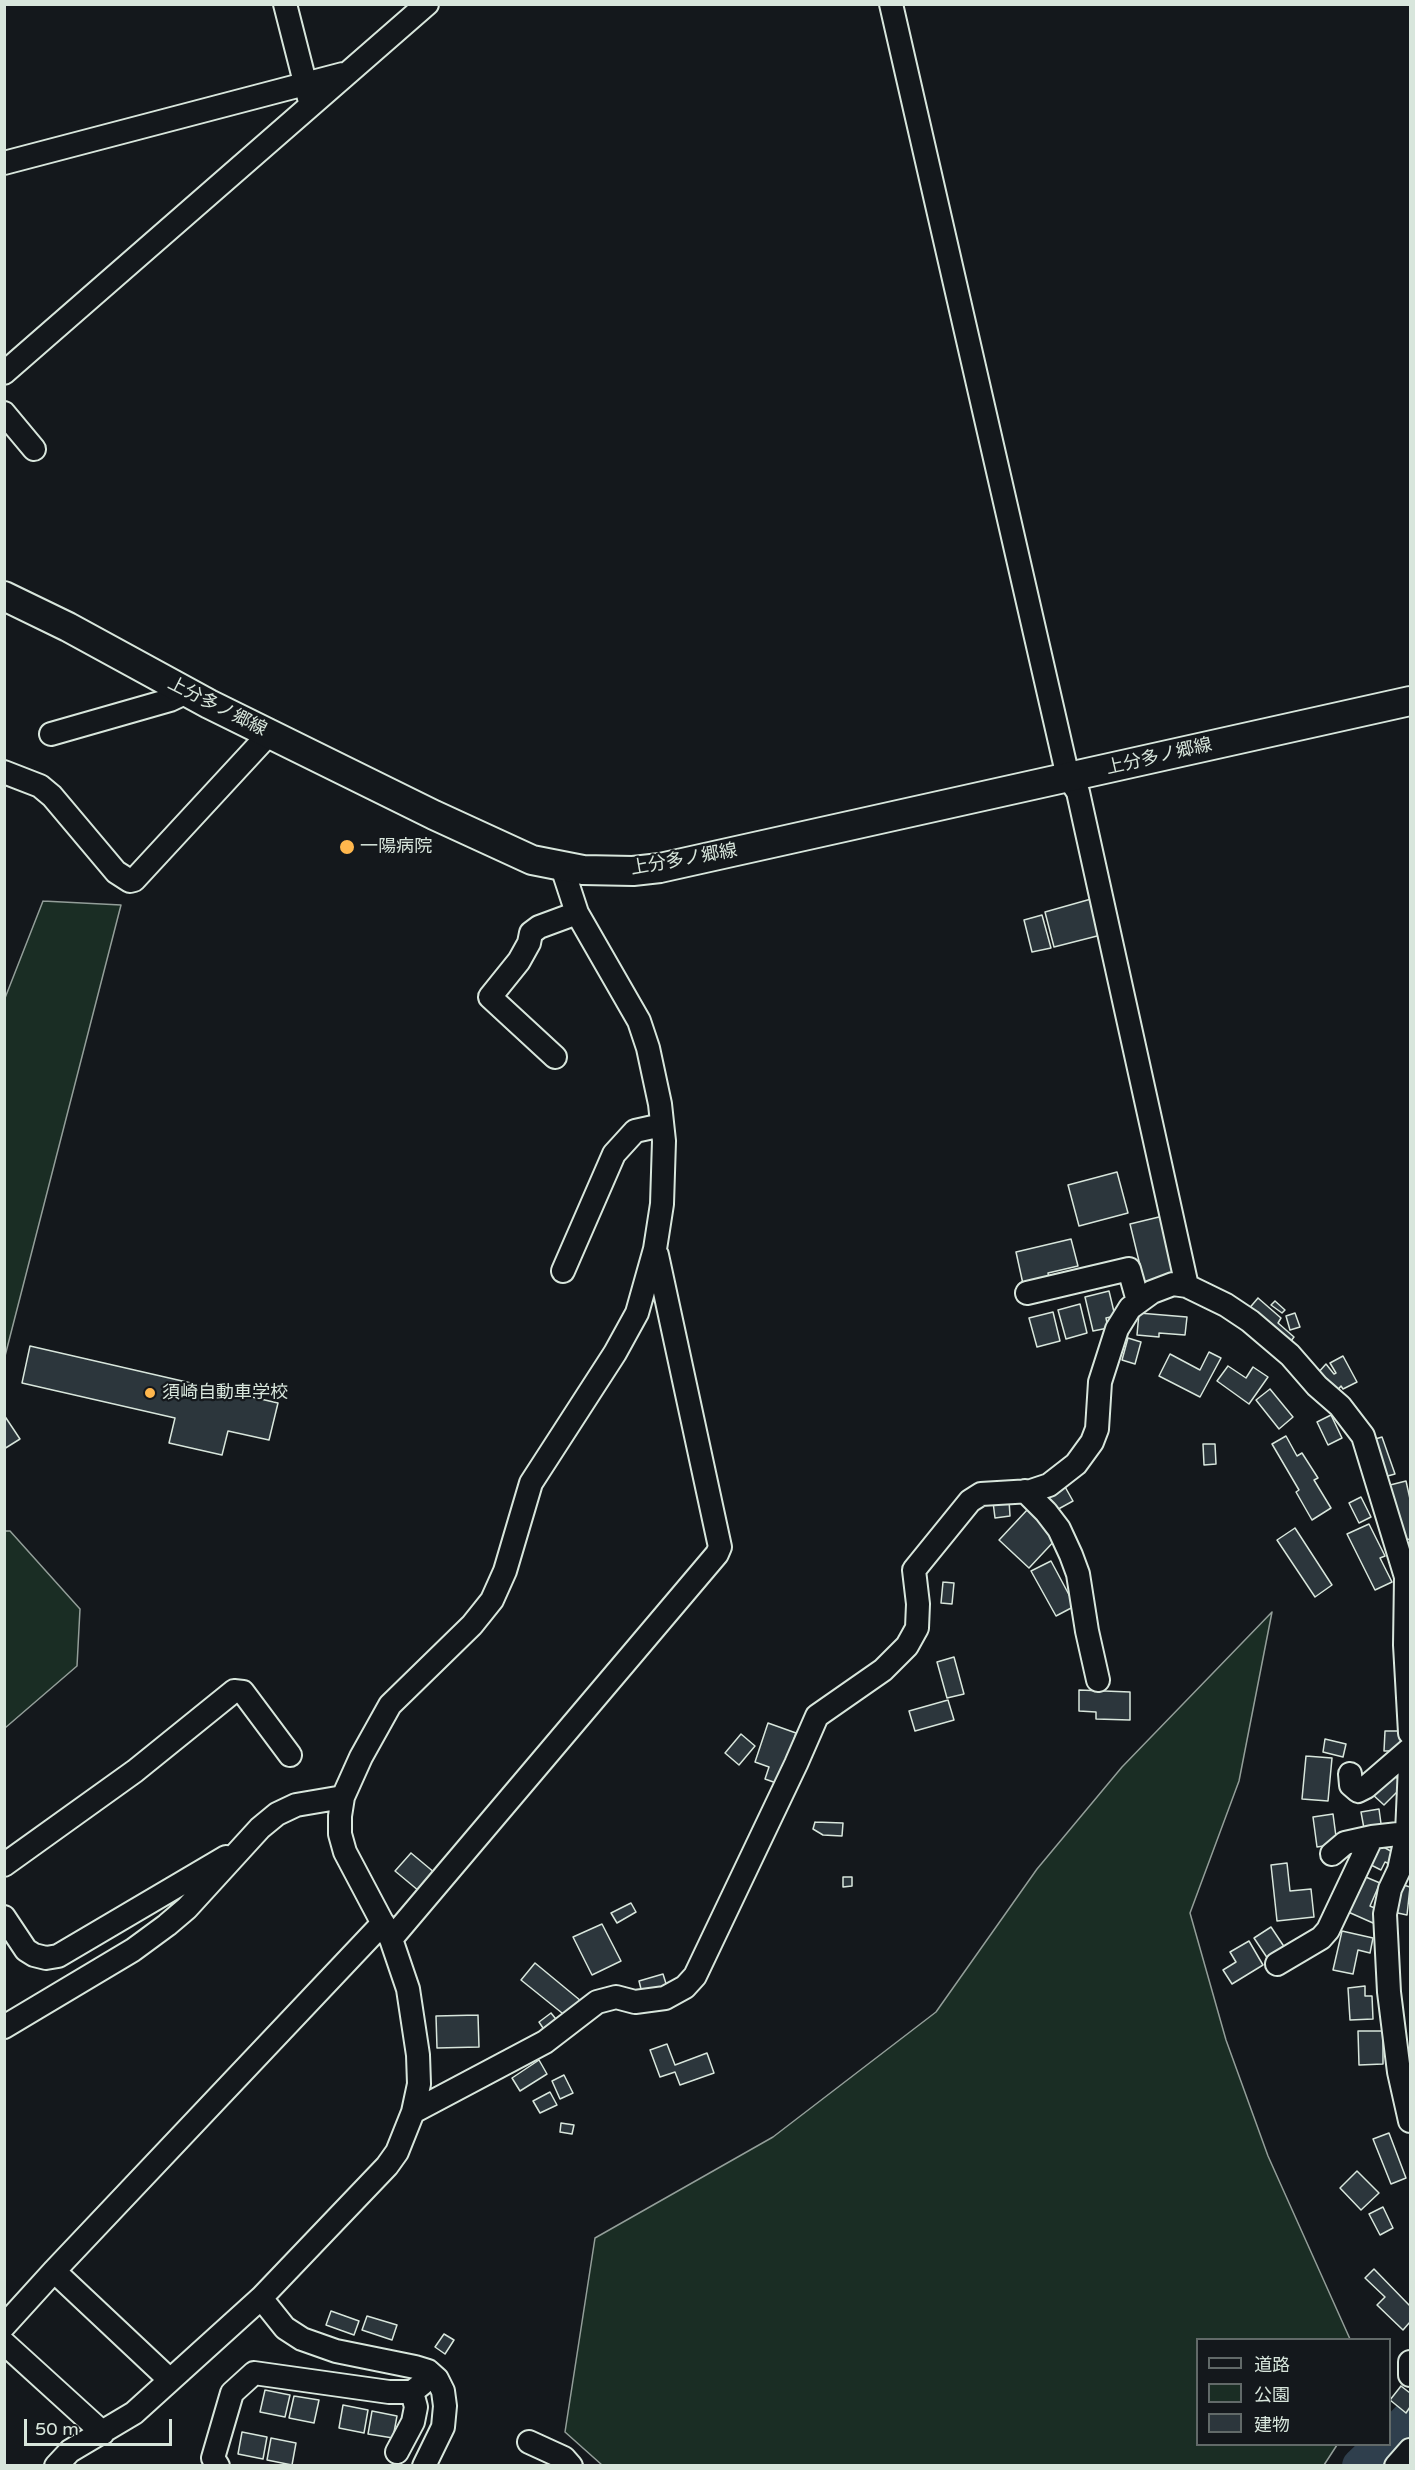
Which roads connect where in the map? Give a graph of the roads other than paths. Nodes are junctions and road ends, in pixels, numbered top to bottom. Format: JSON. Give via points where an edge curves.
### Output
{"nodes":[{"id":1,"x":285,"y":4,"type":"edge"},
{"id":2,"x":428,"y":4,"type":"edge"},
{"id":3,"x":891,"y":4,"type":"edge"},
{"id":4,"x":308,"y":94,"type":"junction"},
{"id":5,"x":4,"y":163,"type":"edge"},
{"id":6,"x":4,"y":373,"type":"edge"},
{"id":7,"x":4,"y":413,"type":"edge"},
{"id":8,"x":34,"y":449,"type":"dead end"},
{"id":9,"x":4,"y":596,"type":"edge"},
{"id":10,"x":192,"y":689,"type":"junction"},
{"id":11,"x":1410,"y":701,"type":"edge"},
{"id":12,"x":51,"y":734,"type":"dead end"},
{"id":13,"x":269,"y":734,"type":"junction"},
{"id":14,"x":4,"y":772,"type":"edge"},
{"id":15,"x":1068,"y":777,"type":"junction"},
{"id":16,"x":562,"y":867,"type":"junction"},
{"id":17,"x":577,"y":913,"type":"junction"},
{"id":18,"x":555,"y":1057,"type":"dead end"},
{"id":19,"x":662,"y":1125,"type":"junction"},
{"id":20,"x":656,"y":1250,"type":"junction"},
{"id":21,"x":563,"y":1271,"type":"dead end"},
{"id":22,"x":1187,"y":1286,"type":"junction"},
{"id":23,"x":1027,"y":1293,"type":"dead end"},
{"id":24,"x":1138,"y":1301,"type":"junction"},
{"id":25,"x":1025,"y":1491,"type":"junction"},
{"id":26,"x":1098,"y":1680,"type":"dead end"},
{"id":27,"x":1410,"y":1733,"type":"edge"},
{"id":28,"x":1410,"y":1749,"type":"edge"},
{"id":29,"x":290,"y":1755,"type":"dead end"},
{"id":30,"x":1410,"y":1765,"type":"edge"},
{"id":31,"x":1350,"y":1774,"type":"dead end"},
{"id":32,"x":344,"y":1797,"type":"junction"},
{"id":33,"x":1407,"y":1833,"type":"junction"},
{"id":34,"x":1372,"y":1837,"type":"junction"},
{"id":35,"x":238,"y":1850,"type":"junction"},
{"id":36,"x":1332,"y":1854,"type":"dead end"},
{"id":37,"x":4,"y":1864,"type":"edge"},
{"id":38,"x":4,"y":1917,"type":"edge"},
{"id":39,"x":387,"y":1931,"type":"junction"},
{"id":40,"x":1277,"y":1964,"type":"dead end"},
{"id":41,"x":4,"y":2027,"type":"edge"},
{"id":42,"x":413,"y":2112,"type":"junction"},
{"id":43,"x":1410,"y":2121,"type":"edge"},
{"id":44,"x":54,"y":2271,"type":"junction"},
{"id":45,"x":261,"y":2298,"type":"junction"},
{"id":46,"x":4,"y":2326,"type":"edge"},
{"id":47,"x":4,"y":2343,"type":"edge"},
{"id":48,"x":1410,"y":2362,"type":"edge"},
{"id":49,"x":428,"y":2371,"type":"junction"},
{"id":50,"x":1410,"y":2376,"type":"edge"},
{"id":51,"x":170,"y":2380,"type":"junction"},
{"id":52,"x":412,"y":2392,"type":"junction"},
{"id":53,"x":103,"y":2433,"type":"junction"},
{"id":54,"x":529,"y":2442,"type":"dead end"},
{"id":55,"x":1410,"y":2450,"type":"edge"},
{"id":56,"x":397,"y":2452,"type":"dead end"},
{"id":57,"x":56,"y":2466,"type":"edge"},
{"id":58,"x":218,"y":2466,"type":"edge"},
{"id":59,"x":424,"y":2466,"type":"edge"},
{"id":60,"x":571,"y":2466,"type":"edge"},
{"id":61,"x":1396,"y":2466,"type":"edge"}],
"edges":[{"from":1,"to":4,"type":"street"},
{"from":2,"to":4,"type":"street","via":[[347,73]]},
{"from":3,"to":15,"type":"street"},
{"from":4,"to":5,"type":"street"},
{"from":4,"to":6,"type":"street"},
{"from":7,"to":8,"type":"street"},
{"from":9,"to":10,"type":"main road","name":"上分多ノ郷線"},
{"from":10,"to":12,"type":"street","via":[[170,700]]},
{"from":10,"to":13,"type":"main road","name":"上分多ノ郷線"},
{"from":11,"to":15,"type":"main road","name":"上分多ノ郷線"},
{"from":13,"to":14,"type":"street","via":[[130,881],[117,872],[52,796],[40,786]]},
{"from":13,"to":16,"type":"main road","name":"上分多ノ郷線","via":[[532,860]]},
{"from":15,"to":16,"type":"main road","name":"上分多ノ郷線","via":[[660,868],[609,872]]},
{"from":15,"to":22,"type":"street","via":[[1078,792]]},
{"from":16,"to":17,"type":"street"},
{"from":17,"to":18,"type":"street","via":[[531,933],[519,961],[490,998]]},
{"from":17,"to":19,"type":"street","via":[[639,1022],[656,1077]]},
{"from":19,"to":20,"type":"street","via":[[663,1183]]},
{"from":19,"to":21,"type":"street","via":[[635,1131],[614,1154]]},
{"from":20,"to":32,"type":"street","via":[[626,1335],[531,1483],[505,1571],[492,1600],[390,1705]]},
{"from":20,"to":39,"type":"street","via":[[720,1547]]},
{"from":22,"to":24,"type":"street","via":[[1173,1284]]},
{"from":22,"to":27,"type":"street","via":[[1250,1321],[1290,1355],[1363,1436],[1406,1577],[1404,1645]]},
{"from":23,"to":24,"type":"street","via":[[1129,1269]]},
{"from":24,"to":25,"type":"street","via":[[1117,1329],[1106,1356],[1092,1443],[1064,1475],[1049,1485]]},
{"from":25,"to":26,"type":"street","via":[[1059,1529],[1071,1555]]},
{"from":25,"to":42,"type":"street","via":[[975,1497],[914,1570],[917,1628],[890,1664],[817,1716],[707,1954],[685,1987],[652,2001],[616,1997],[597,2002],[545,2042]]},
{"from":28,"to":31,"type":"street","via":[[1358,1791],[1351,1785]]},
{"from":29,"to":37,"type":"street","via":[[243,1692],[234,1691],[135,1771]]},
{"from":30,"to":33,"type":"street"},
{"from":32,"to":35,"type":"street","via":[[286,1809]]},
{"from":32,"to":39,"type":"street","via":[[340,1825],[345,1852]]},
{"from":33,"to":34,"type":"street"},
{"from":33,"to":43,"type":"street","via":[[1384,1914],[1399,2072]]},
{"from":34,"to":36,"type":"street","via":[[1345,1843]]},
{"from":34,"to":40,"type":"street","via":[[1328,1930]]},
{"from":35,"to":38,"type":"street","via":[[58,1956],[46,1958],[26,1950]]},
{"from":35,"to":41,"type":"street","via":[[167,1925],[133,1950]]},
{"from":39,"to":42,"type":"street","via":[[408,1989],[415,2024],[418,2084]]},
{"from":39,"to":44,"type":"street"},
{"from":42,"to":45,"type":"street","via":[[403,2140],[387,2166]]},
{"from":44,"to":46,"type":"street"},
{"from":44,"to":51,"type":"street"},
{"from":45,"to":49,"type":"street","via":[[285,2328],[317,2346]]},
{"from":45,"to":51,"type":"street"},
{"from":47,"to":53,"type":"street"},
{"from":48,"to":50,"type":"street"},
{"from":49,"to":52,"type":"street","via":[[422,2384]]},
{"from":49,"to":59,"type":"street","via":[[443,2391],[445,2406],[442,2427]]},
{"from":51,"to":53,"type":"street","via":[[134,2413]]},
{"from":52,"to":56,"type":"street","via":[[416,2407]]},
{"from":52,"to":58,"type":"street","via":[[254,2373],[232,2393],[213,2458]]},
{"from":53,"to":57,"type":"street","via":[[88,2438]]},
{"from":54,"to":60,"type":"street","via":[[564,2458]]},
{"from":55,"to":61,"type":"street"}]}
